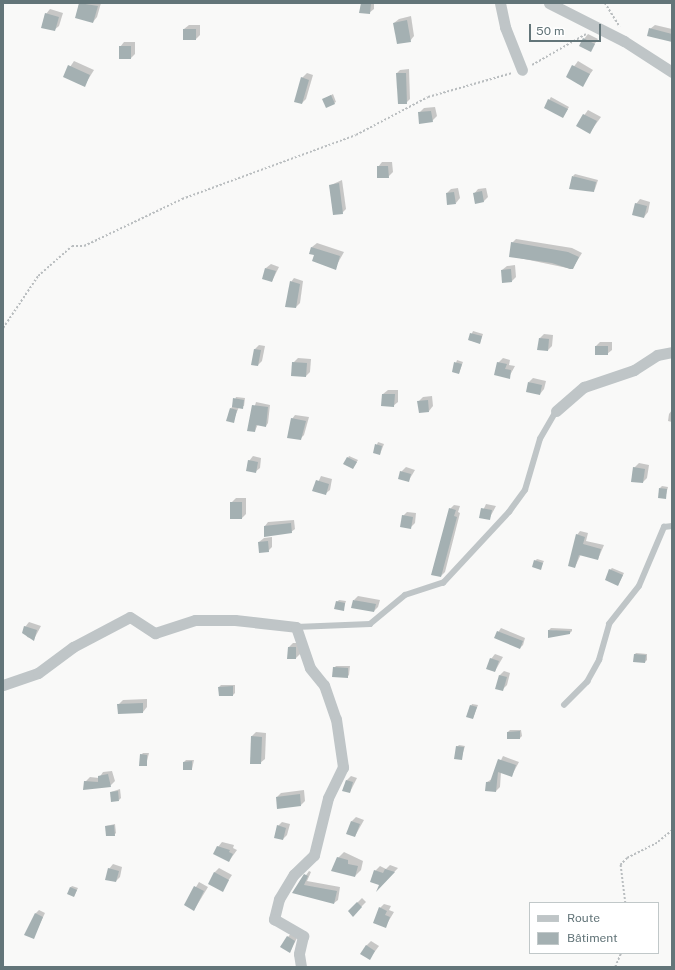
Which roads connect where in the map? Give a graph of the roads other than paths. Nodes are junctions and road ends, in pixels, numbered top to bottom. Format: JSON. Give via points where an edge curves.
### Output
{"nodes":[{"id":1,"x":500,"y":3,"type":"edge"},
{"id":2,"x":549,"y":3,"type":"edge"},
{"id":3,"x":522,"y":70,"type":"road end"},
{"id":4,"x":672,"y":72,"type":"edge"},
{"id":5,"x":672,"y":352,"type":"edge"},
{"id":6,"x":556,"y":411,"type":"joint"},
{"id":7,"x":672,"y":526,"type":"edge"},
{"id":8,"x":296,"y":627,"type":"junction"},
{"id":9,"x":3,"y":685,"type":"edge"},
{"id":10,"x":564,"y":705,"type":"dead end"},
{"id":11,"x":301,"y":967,"type":"edge"}],
"edges":[{"from":1,"to":3,"type":"street","via":[[505,27]]},
{"from":2,"to":4,"type":"street","via":[[624,41]]},
{"from":5,"to":6,"type":"street","via":[[657,354],[634,370],[584,387]]},
{"from":6,"to":8,"type":"lane","via":[[540,439],[525,490],[509,512],[443,583],[405,595],[370,624]]},
{"from":7,"to":10,"type":"lane","via":[[664,527],[639,586],[608,624],[599,660],[587,682]]},
{"from":8,"to":9,"type":"street","via":[[235,620],[195,620],[155,634],[130,618],[73,647],[38,672]]},
{"from":8,"to":11,"type":"street","via":[[310,668],[324,685],[336,719],[343,767],[328,798],[314,855],[294,874],[279,899],[274,918],[303,936],[299,954]]}]}
